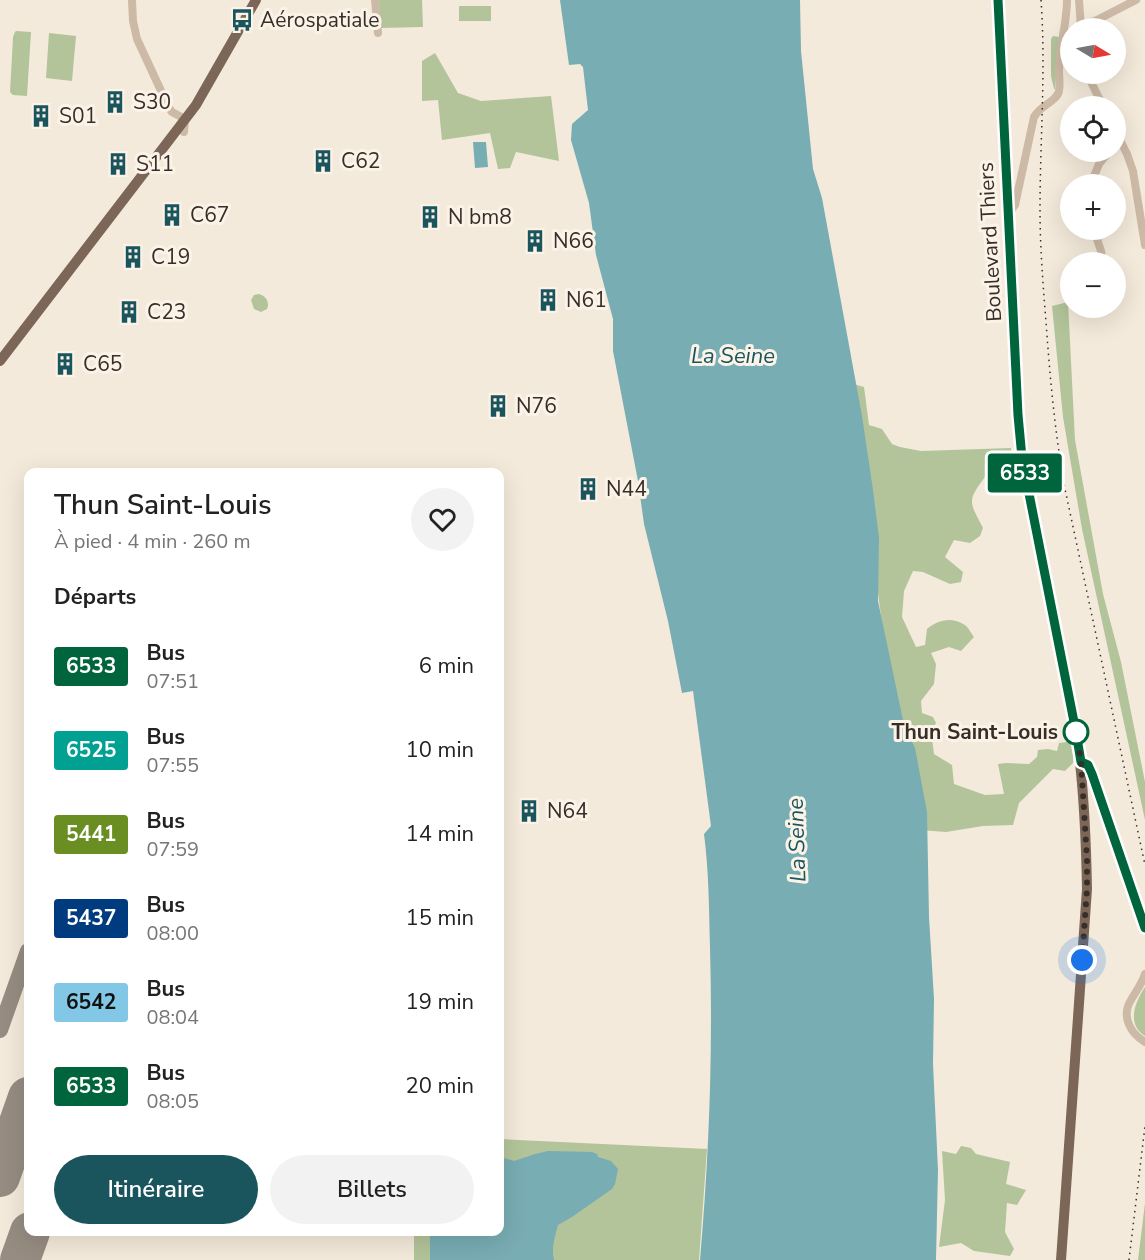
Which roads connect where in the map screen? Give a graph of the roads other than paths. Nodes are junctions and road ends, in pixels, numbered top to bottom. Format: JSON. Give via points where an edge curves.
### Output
{"nodes":[{"id":1,"x":132,"y":0,"type":"edge"},
{"id":2,"x":256,"y":0,"type":"edge"},
{"id":3,"x":262,"y":0,"type":"edge"},
{"id":4,"x":375,"y":0,"type":"edge"},
{"id":5,"x":998,"y":0,"type":"edge"},
{"id":6,"x":1067,"y":0,"type":"edge"},
{"id":7,"x":1078,"y":0,"type":"edge"},
{"id":8,"x":1136,"y":0,"type":"edge"},
{"id":9,"x":1080,"y":18,"type":"edge"},
{"id":10,"x":1101,"y":18,"type":"edge"},
{"id":11,"x":378,"y":33,"type":"dead end"},
{"id":12,"x":185,"y":119,"type":"junction"},
{"id":13,"x":184,"y":132,"type":"junction"},
{"id":14,"x":1126,"y":152,"type":"edge"},
{"id":15,"x":1008,"y":209,"type":"junction"},
{"id":16,"x":1145,"y":245,"type":"edge"},
{"id":17,"x":27,"y":327,"type":"junction"},
{"id":18,"x":0,"y":362,"type":"edge"},
{"id":19,"x":1081,"y":762,"type":"junction"},
{"id":20,"x":1145,"y":928,"type":"edge"},
{"id":21,"x":1145,"y":974,"type":"edge"},
{"id":22,"x":1145,"y":1042,"type":"edge"},
{"id":23,"x":1061,"y":1260,"type":"edge"}],
"edges":[{"from":1,"to":12,"type":"street","via":[[134,31],[141,48],[169,108]]},
{"from":2,"to":12,"type":"main road"},
{"from":3,"to":13,"type":"main road","via":[[206,101]]},
{"from":4,"to":11,"type":"street"},
{"from":5,"to":15,"type":"main road","name":"Boulevard Thiers"},
{"from":6,"to":15,"type":"street","via":[[1058,93],[1034,117],[1015,205]]},
{"from":7,"to":9,"type":"street"},
{"from":8,"to":10,"type":"street"},
{"from":12,"to":13,"type":"street"},
{"from":12,"to":17,"type":"main road"},
{"from":13,"to":17,"type":"main road"},
{"from":14,"to":16,"type":"street","via":[[1133,171]]},
{"from":15,"to":19,"type":"main road","name":"Boulevard Thiers","via":[[1019,441]]},
{"from":17,"to":18,"type":"main road"},
{"from":19,"to":20,"type":"street","via":[[1088,765],[1092,774]]},
{"from":19,"to":23,"type":"main road","name":"Boulevard Thiers","via":[[1087,889]]},
{"from":21,"to":22,"type":"street","via":[[1129,1003],[1127,1016],[1132,1031]]}]}
